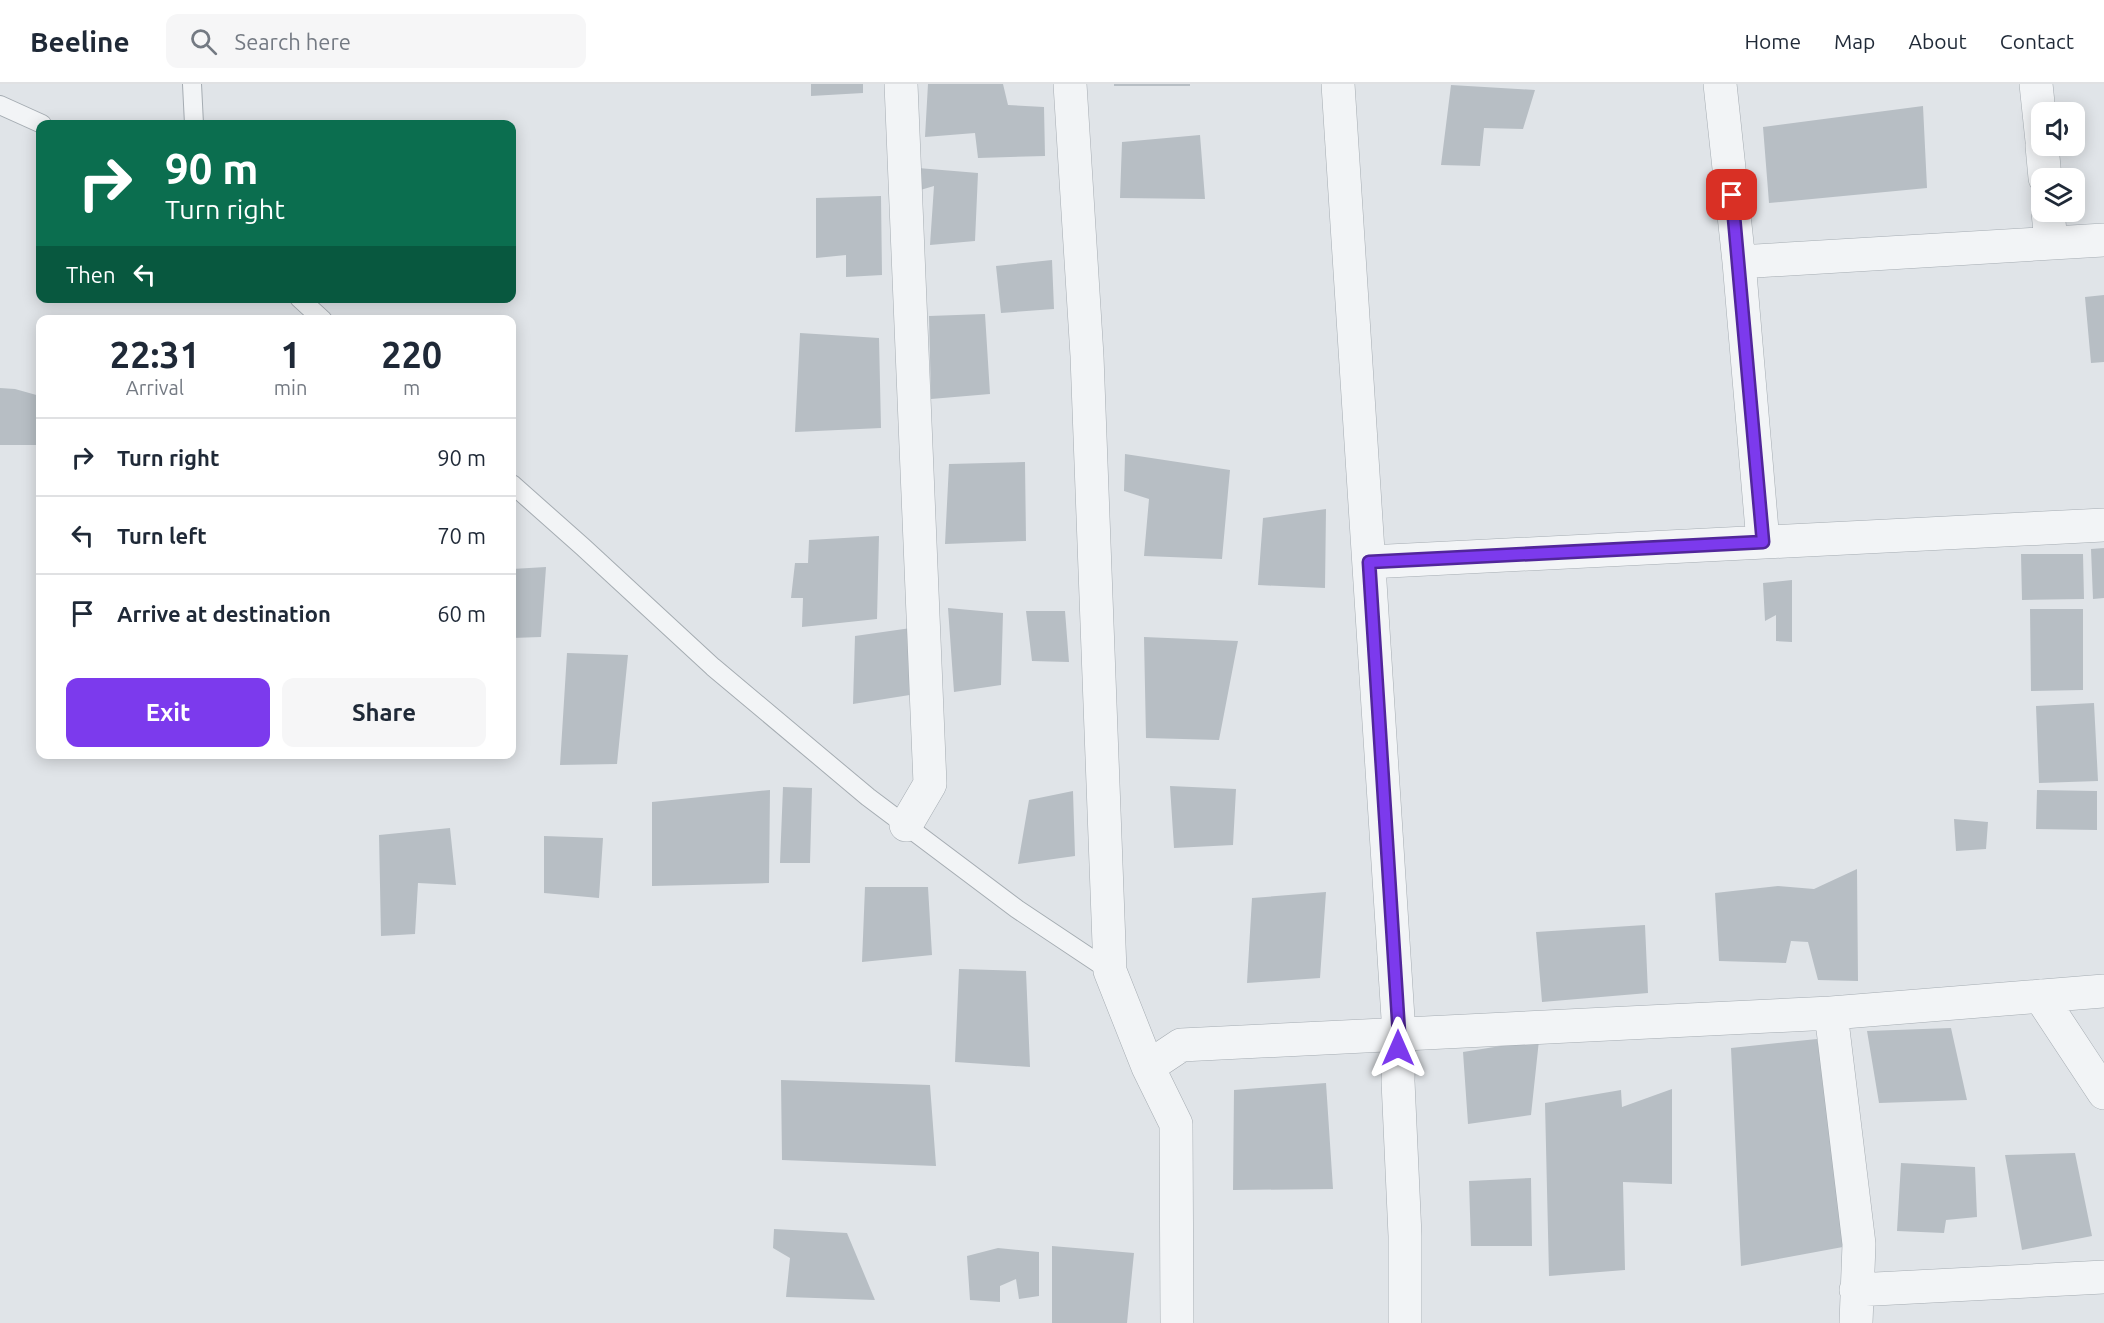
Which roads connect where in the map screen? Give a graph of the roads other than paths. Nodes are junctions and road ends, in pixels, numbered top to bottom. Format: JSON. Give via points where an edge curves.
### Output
{"nodes":[{"id":1,"x":192,"y":84,"type":"edge"},
{"id":2,"x":901,"y":84,"type":"edge"},
{"id":3,"x":1070,"y":84,"type":"edge"},
{"id":4,"x":1338,"y":84,"type":"edge"},
{"id":5,"x":1720,"y":84,"type":"edge"},
{"id":6,"x":2036,"y":84,"type":"edge"},
{"id":7,"x":2038,"y":102,"type":"edge"},
{"id":8,"x":0,"y":105,"type":"edge"},
{"id":9,"x":194,"y":120,"type":"edge"},
{"id":10,"x":36,"y":121,"type":"edge"},
{"id":11,"x":2049,"y":227,"type":"edge"},
{"id":12,"x":2104,"y":240,"type":"edge"},
{"id":13,"x":1739,"y":262,"type":"junction"},
{"id":14,"x":304,"y":303,"type":"edge"},
{"id":15,"x":318,"y":315,"type":"edge"},
{"id":16,"x":516,"y":488,"type":"edge"},
{"id":17,"x":2104,"y":525,"type":"edge"},
{"id":18,"x":1763,"y":542,"type":"junction"},
{"id":19,"x":1369,"y":562,"type":"junction"},
{"id":20,"x":906,"y":825,"type":"junction"},
{"id":21,"x":1110,"y":971,"type":"junction"},
{"id":22,"x":2104,"y":991,"type":"edge"},
{"id":23,"x":2040,"y":996,"type":"junction"},
{"id":24,"x":1831,"y":1013,"type":"junction"},
{"id":25,"x":1399,"y":1034,"type":"junction"},
{"id":26,"x":1148,"y":1067,"type":"junction"},
{"id":27,"x":2104,"y":1093,"type":"edge"},
{"id":28,"x":2104,"y":1276,"type":"edge"},
{"id":29,"x":1856,"y":1290,"type":"junction"},
{"id":30,"x":1177,"y":1323,"type":"edge"},
{"id":31,"x":1405,"y":1323,"type":"edge"},
{"id":32,"x":1856,"y":1323,"type":"edge"}],
"edges":[{"from":1,"to":9,"type":"lane"},
{"from":2,"to":20,"type":"street","via":[[930,784]]},
{"from":3,"to":21,"type":"street","via":[[1087,356]]},
{"from":4,"to":19,"type":"street"},
{"from":5,"to":13,"type":"street"},
{"from":6,"to":7,"type":"street"},
{"from":8,"to":10,"type":"lane"},
{"from":11,"to":12,"type":"street"},
{"from":11,"to":13,"type":"street"},
{"from":13,"to":18,"type":"street"},
{"from":14,"to":15,"type":"lane"},
{"from":16,"to":20,"type":"lane","via":[[712,667]]},
{"from":17,"to":18,"type":"street"},
{"from":18,"to":19,"type":"street"},
{"from":19,"to":25,"type":"street"},
{"from":20,"to":21,"type":"lane","via":[[1017,909]]},
{"from":21,"to":26,"type":"street"},
{"from":22,"to":23,"type":"street"},
{"from":23,"to":24,"type":"street"},
{"from":23,"to":27,"type":"street"},
{"from":24,"to":25,"type":"street"},
{"from":24,"to":29,"type":"street","via":[[1859,1244]]},
{"from":25,"to":26,"type":"street","via":[[1181,1045]]},
{"from":25,"to":31,"type":"street"},
{"from":26,"to":30,"type":"street","via":[[1176,1124]]},
{"from":28,"to":29,"type":"street"},
{"from":29,"to":32,"type":"street"}]}
